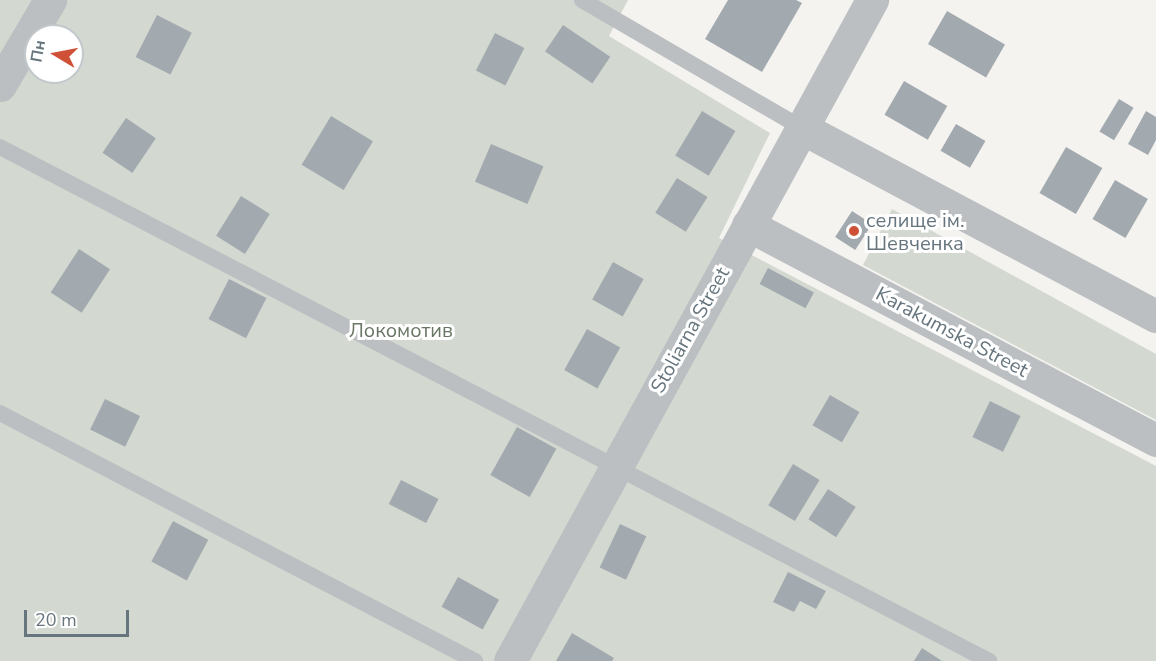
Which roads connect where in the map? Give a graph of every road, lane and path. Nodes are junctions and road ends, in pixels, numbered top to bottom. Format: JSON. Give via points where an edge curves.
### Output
{"nodes":[{"id":1,"x":50,"y":0,"type":"edge"},
{"id":2,"x":582,"y":0,"type":"edge"},
{"id":3,"x":872,"y":0,"type":"edge"},
{"id":4,"x":0,"y":85,"type":"edge"},
{"id":5,"x":800,"y":127,"type":"junction"},
{"id":6,"x":0,"y":147,"type":"edge"},
{"id":7,"x":748,"y":225,"type":"junction"},
{"id":8,"x":1156,"y":316,"type":"edge"},
{"id":9,"x":0,"y":413,"type":"edge"},
{"id":10,"x":1156,"y":440,"type":"edge"},
{"id":11,"x":615,"y":466,"type":"junction"},
{"id":12,"x":475,"y":661,"type":"edge"},
{"id":13,"x":510,"y":661,"type":"edge"},
{"id":14,"x":989,"y":661,"type":"edge"}],
"edges":[{"from":1,"to":4,"type":"street"},
{"from":2,"to":5,"type":"lane"},
{"from":3,"to":5,"type":"street","name":"Stoliarna Street"},
{"from":5,"to":7,"type":"street","name":"Stoliarna Street"},
{"from":5,"to":8,"type":"street"},
{"from":6,"to":11,"type":"lane"},
{"from":7,"to":10,"type":"street","name":"Karakumska Street"},
{"from":7,"to":11,"type":"street","name":"Stoliarna Street"},
{"from":9,"to":12,"type":"lane"},
{"from":11,"to":13,"type":"street","name":"Stoliarna Street"},
{"from":11,"to":14,"type":"lane"}]}
